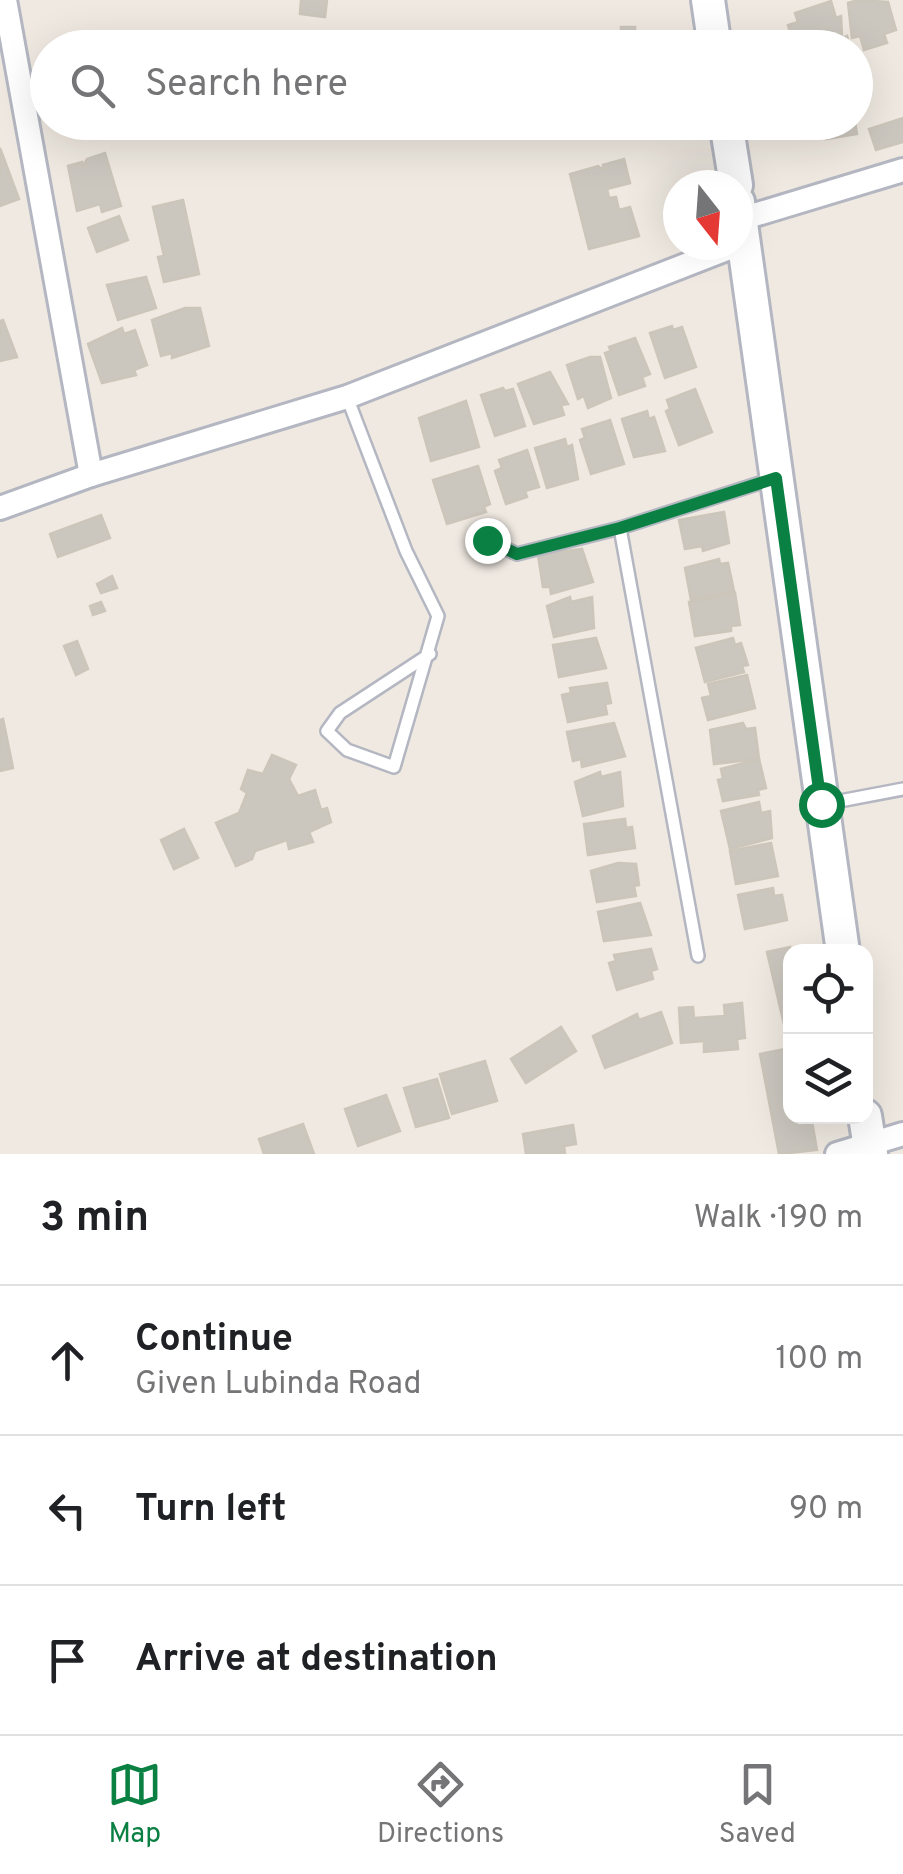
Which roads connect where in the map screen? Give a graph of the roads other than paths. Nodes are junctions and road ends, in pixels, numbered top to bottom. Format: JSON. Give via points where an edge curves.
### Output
{"nodes":[{"id":1,"x":5,"y":0,"type":"edge"},
{"id":2,"x":708,"y":0,"type":"edge"},
{"id":3,"x":712,"y":30,"type":"edge"},
{"id":4,"x":30,"y":138,"type":"edge"},
{"id":5,"x":30,"y":140,"type":"edge"},
{"id":6,"x":729,"y":140,"type":"edge"},
{"id":7,"x":734,"y":170,"type":"edge"},
{"id":8,"x":903,"y":170,"type":"edge"},
{"id":9,"x":753,"y":225,"type":"edge"},
{"id":10,"x":669,"y":260,"type":"edge"},
{"id":11,"x":743,"y":260,"type":"edge"},
{"id":12,"x":347,"y":397,"type":"junction"},
{"id":13,"x":91,"y":474,"type":"junction"},
{"id":14,"x":776,"y":478,"type":"junction"},
{"id":15,"x":0,"y":508,"type":"edge"},
{"id":16,"x":620,"y":528,"type":"junction"},
{"id":17,"x":487,"y":540,"type":"dead end"},
{"id":18,"x":430,"y":654,"type":"junction"},
{"id":19,"x":903,"y":788,"type":"edge"},
{"id":20,"x":821,"y":804,"type":"junction"},
{"id":21,"x":842,"y":944,"type":"edge"},
{"id":22,"x":698,"y":956,"type":"dead end"},
{"id":23,"x":903,"y":1134,"type":"edge"},
{"id":24,"x":868,"y":1138,"type":"edge"},
{"id":25,"x":837,"y":1154,"type":"edge"}],
"edges":[{"from":1,"to":4,"type":"street"},
{"from":2,"to":3,"type":"street"},
{"from":5,"to":13,"type":"street"},
{"from":6,"to":7,"type":"street"},
{"from":8,"to":9,"type":"street"},
{"from":10,"to":12,"type":"street"},
{"from":11,"to":14,"type":"street"},
{"from":12,"to":13,"type":"street"},
{"from":12,"to":18,"type":"lane","via":[[438,616]]},
{"from":13,"to":15,"type":"street"},
{"from":14,"to":16,"type":"lane"},
{"from":14,"to":20,"type":"street"},
{"from":16,"to":17,"type":"lane","via":[[517,554]]},
{"from":16,"to":22,"type":"lane"},
{"from":18,"to":18,"type":"lane","via":[[394,767],[347,750],[328,731],[340,713]]},
{"from":19,"to":20,"type":"lane"},
{"from":20,"to":21,"type":"street"},
{"from":23,"to":24,"type":"street"},
{"from":24,"to":25,"type":"street"}]}
